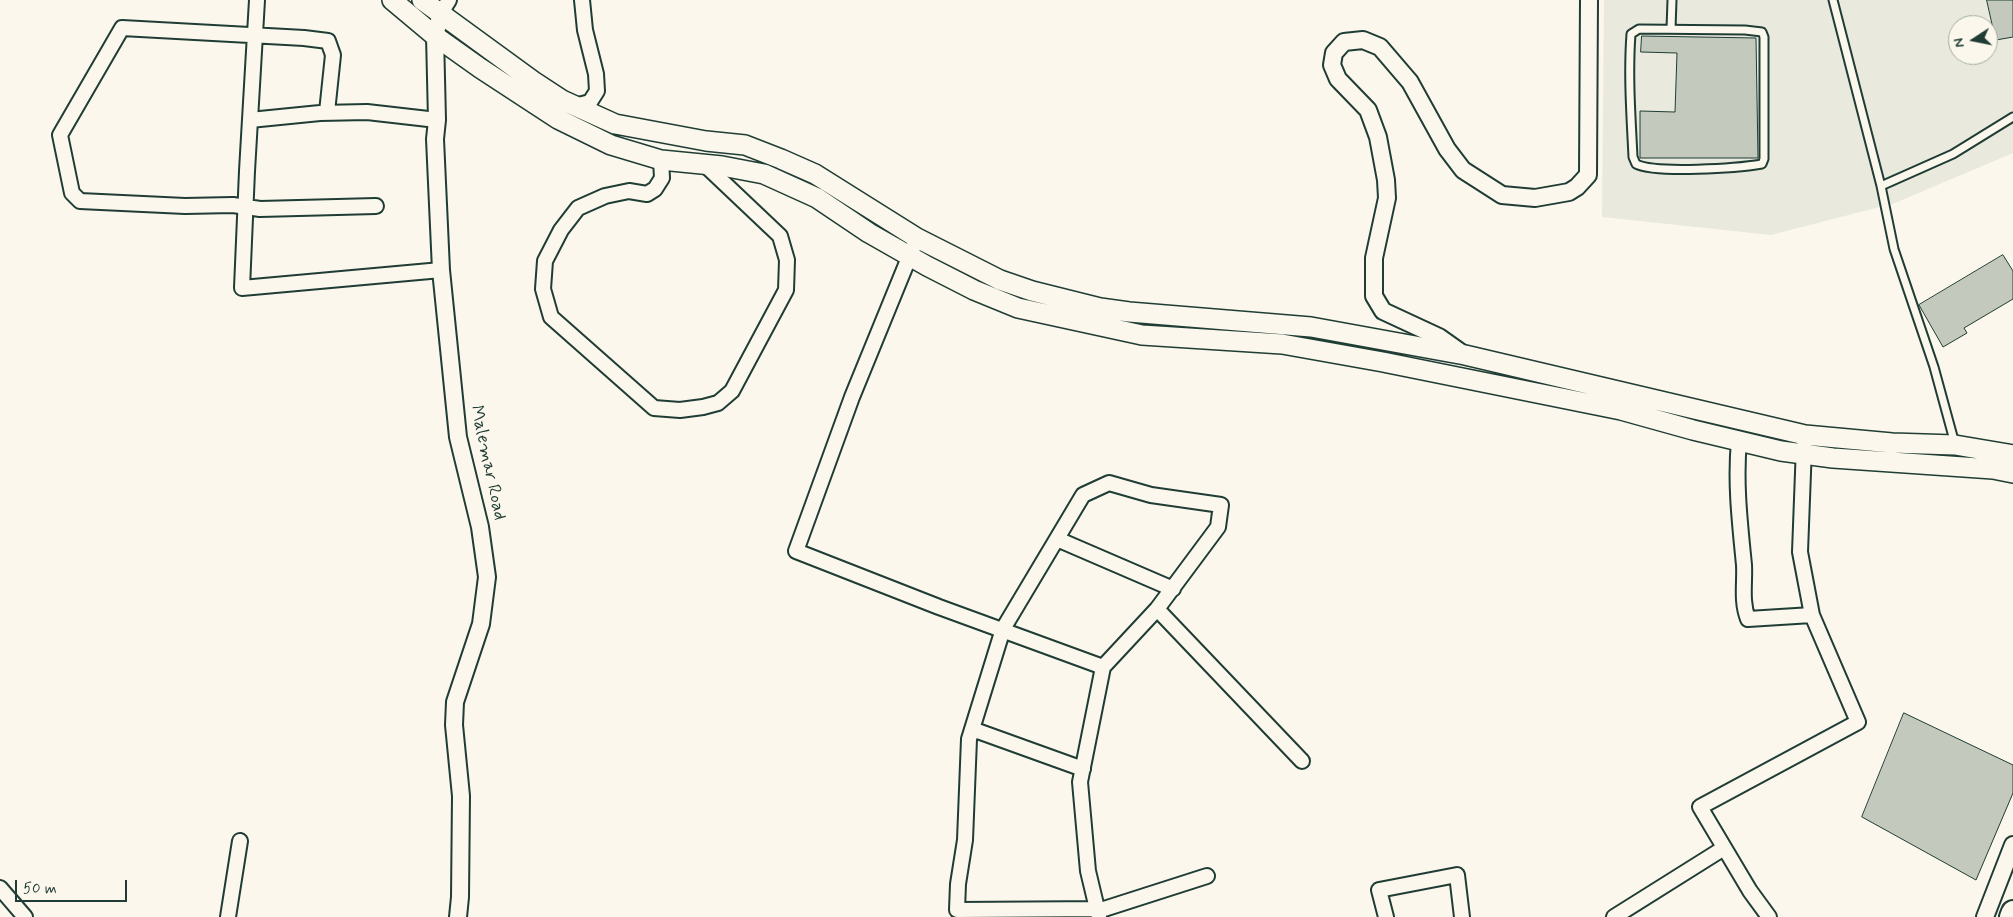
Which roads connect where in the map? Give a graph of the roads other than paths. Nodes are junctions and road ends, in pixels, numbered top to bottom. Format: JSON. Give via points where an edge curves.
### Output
{"nodes":[{"id":1,"x":257,"y":0,"type":"edge"},
{"id":2,"x":392,"y":0,"type":"edge"},
{"id":3,"x":422,"y":0,"type":"edge"},
{"id":4,"x":582,"y":0,"type":"edge"},
{"id":5,"x":1589,"y":0,"type":"edge"},
{"id":6,"x":1672,"y":0,"type":"edge"},
{"id":7,"x":1833,"y":0,"type":"edge"},
{"id":8,"x":445,"y":6,"type":"edge"},
{"id":9,"x":1671,"y":29,"type":"junction"},
{"id":10,"x":255,"y":36,"type":"junction"},
{"id":11,"x":435,"y":36,"type":"junction"},
{"id":12,"x":575,"y":106,"type":"junction"},
{"id":13,"x":327,"y":112,"type":"junction"},
{"id":14,"x":2013,"y":117,"type":"edge"},
{"id":15,"x":250,"y":120,"type":"junction"},
{"id":16,"x":437,"y":120,"type":"junction"},
{"id":17,"x":661,"y":160,"type":"junction"},
{"id":18,"x":704,"y":164,"type":"junction"},
{"id":19,"x":1881,"y":186,"type":"junction"},
{"id":20,"x":376,"y":206,"type":"dead end"},
{"id":21,"x":245,"y":207,"type":"junction"},
{"id":22,"x":917,"y":238,"type":"junction"},
{"id":23,"x":909,"y":256,"type":"junction"},
{"id":24,"x":441,"y":270,"type":"junction"},
{"id":25,"x":1389,"y":340,"type":"junction"},
{"id":26,"x":1465,"y":355,"type":"junction"},
{"id":27,"x":1383,"y":362,"type":"junction"},
{"id":28,"x":1805,"y":435,"type":"junction"},
{"id":29,"x":1739,"y":441,"type":"junction"},
{"id":30,"x":1955,"y":445,"type":"junction"},
{"id":31,"x":1803,"y":454,"type":"junction"},
{"id":32,"x":2013,"y":455,"type":"edge"},
{"id":33,"x":2013,"y":473,"type":"edge"},
{"id":34,"x":1057,"y":539,"type":"junction"},
{"id":35,"x":1173,"y":589,"type":"junction"},
{"id":36,"x":1157,"y":609,"type":"junction"},
{"id":37,"x":1812,"y":615,"type":"junction"},
{"id":38,"x":1003,"y":629,"type":"junction"},
{"id":39,"x":1103,"y":667,"type":"junction"},
{"id":40,"x":972,"y":729,"type":"junction"},
{"id":41,"x":1302,"y":761,"type":"dead end"},
{"id":42,"x":1083,"y":769,"type":"junction"},
{"id":43,"x":240,"y":841,"type":"dead end"},
{"id":44,"x":2013,"y":845,"type":"edge"},
{"id":45,"x":1724,"y":848,"type":"junction"},
{"id":46,"x":1207,"y":876,"type":"dead end"},
{"id":47,"x":0,"y":888,"type":"edge"},
{"id":48,"x":2013,"y":912,"type":"edge"},
{"id":49,"x":957,"y":913,"type":"edge"},
{"id":50,"x":1098,"y":913,"type":"edge"},
{"id":51,"x":25,"y":917,"type":"edge"},
{"id":52,"x":228,"y":917,"type":"edge"},
{"id":53,"x":458,"y":917,"type":"edge"},
{"id":54,"x":1386,"y":917,"type":"edge"},
{"id":55,"x":1462,"y":917,"type":"edge"},
{"id":56,"x":1614,"y":917,"type":"edge"},
{"id":57,"x":1769,"y":917,"type":"edge"},
{"id":58,"x":1986,"y":917,"type":"edge"},
{"id":59,"x":2011,"y":917,"type":"edge"}],
"edges":[{"from":1,"to":10,"type":"street"},
{"from":2,"to":11,"type":"main road"},
{"from":3,"to":8,"type":"main road"},
{"from":4,"to":12,"type":"street","via":[[597,91],[590,102]]},
{"from":5,"to":26,"type":"street","via":[[1588,175],[1569,192],[1534,198],[1502,195],[1463,170],[1447,149],[1410,82],[1380,48],[1362,40],[1344,42],[1334,53],[1332,65],[1338,79],[1368,110],[1378,137],[1386,180],[1387,198],[1374,258],[1374,296],[1383,311],[1439,338]]},
{"from":6,"to":9,"type":"lane"},
{"from":7,"to":19,"type":"lane"},
{"from":8,"to":11,"type":"street","name":"Malemar Road"},
{"from":8,"to":12,"type":"main road","via":[[533,81]]},
{"from":9,"to":9,"type":"lane","via":[[1639,29],[1632,34],[1631,112],[1636,164],[1707,169],[1762,164],[1762,32]]},
{"from":10,"to":13,"type":"street","via":[[328,41],[333,55]]},
{"from":10,"to":15,"type":"street"},
{"from":10,"to":21,"type":"street","via":[[122,28],[60,135],[72,193],[80,201]]},
{"from":11,"to":16,"type":"street","name":"Malemar Road"},
{"from":11,"to":17,"type":"main road","via":[[558,119],[611,144]]},
{"from":12,"to":22,"type":"main road","via":[[615,124],[745,145],[815,174]]},
{"from":13,"to":15,"type":"street"},
{"from":13,"to":16,"type":"street","via":[[367,112]]},
{"from":14,"to":19,"type":"lane","via":[[1953,154]]},
{"from":15,"to":21,"type":"street"},
{"from":16,"to":24,"type":"street","name":"Malemar Road","via":[[435,139]]},
{"from":17,"to":18,"type":"main road"},
{"from":17,"to":18,"type":"street","via":[[662,178],[647,194],[629,191],[605,196],[578,208],[561,230],[545,262],[543,289],[551,317],[654,408],[680,410],[718,403],[732,391],[786,290],[787,260],[780,236]]},
{"from":18,"to":23,"type":"main road","via":[[764,174],[816,198]]},
{"from":19,"to":30,"type":"lane","via":[[1894,249],[1934,367]]},
{"from":20,"to":21,"type":"street"},
{"from":21,"to":24,"type":"street","via":[[242,288]]},
{"from":22,"to":23,"type":"street"},
{"from":22,"to":25,"type":"main road","via":[[1000,280],[1100,308],[1311,327]]},
{"from":23,"to":27,"type":"main road","via":[[974,290],[1018,308],[1142,335],[1282,344]]},
{"from":23,"to":38,"type":"street","via":[[852,397],[796,551]]},
{"from":24,"to":53,"type":"street","name":"Malemar Road","via":[[458,438],[480,527],[487,577],[481,624],[455,702],[461,796]]},
{"from":25,"to":26,"type":"main road"},
{"from":25,"to":27,"type":"main road"},
{"from":26,"to":28,"type":"main road"},
{"from":27,"to":29,"type":"main road","via":[[1621,410]]},
{"from":28,"to":30,"type":"main road"},
{"from":28,"to":31,"type":"street"},
{"from":29,"to":31,"type":"main road"},
{"from":29,"to":37,"type":"street","via":[[1739,526],[1744,607],[1748,618]]},
{"from":30,"to":32,"type":"main road"},
{"from":31,"to":33,"type":"main road"},
{"from":31,"to":37,"type":"street","via":[[1800,552]]},
{"from":34,"to":35,"type":"street"},
{"from":34,"to":35,"type":"street","via":[[1083,495],[1109,483],[1151,495],[1221,505],[1218,527]]},
{"from":34,"to":38,"type":"street"},
{"from":35,"to":36,"type":"street"},
{"from":36,"to":39,"type":"street"},
{"from":36,"to":41,"type":"street"},
{"from":37,"to":45,"type":"street","via":[[1858,722],[1700,807]]},
{"from":38,"to":39,"type":"street"},
{"from":38,"to":40,"type":"street"},
{"from":39,"to":42,"type":"street"},
{"from":40,"to":42,"type":"street"},
{"from":40,"to":49,"type":"street"},
{"from":42,"to":50,"type":"street","via":[[1080,782],[1088,871]]},
{"from":43,"to":52,"type":"street"},
{"from":44,"to":58,"type":"street"},
{"from":45,"to":56,"type":"street"},
{"from":45,"to":57,"type":"street"},
{"from":46,"to":50,"type":"street"},
{"from":47,"to":51,"type":"street"},
{"from":48,"to":59,"type":"highway"},
{"from":49,"to":50,"type":"street"},
{"from":54,"to":55,"type":"street","via":[[1379,890],[1457,875]]}]}
